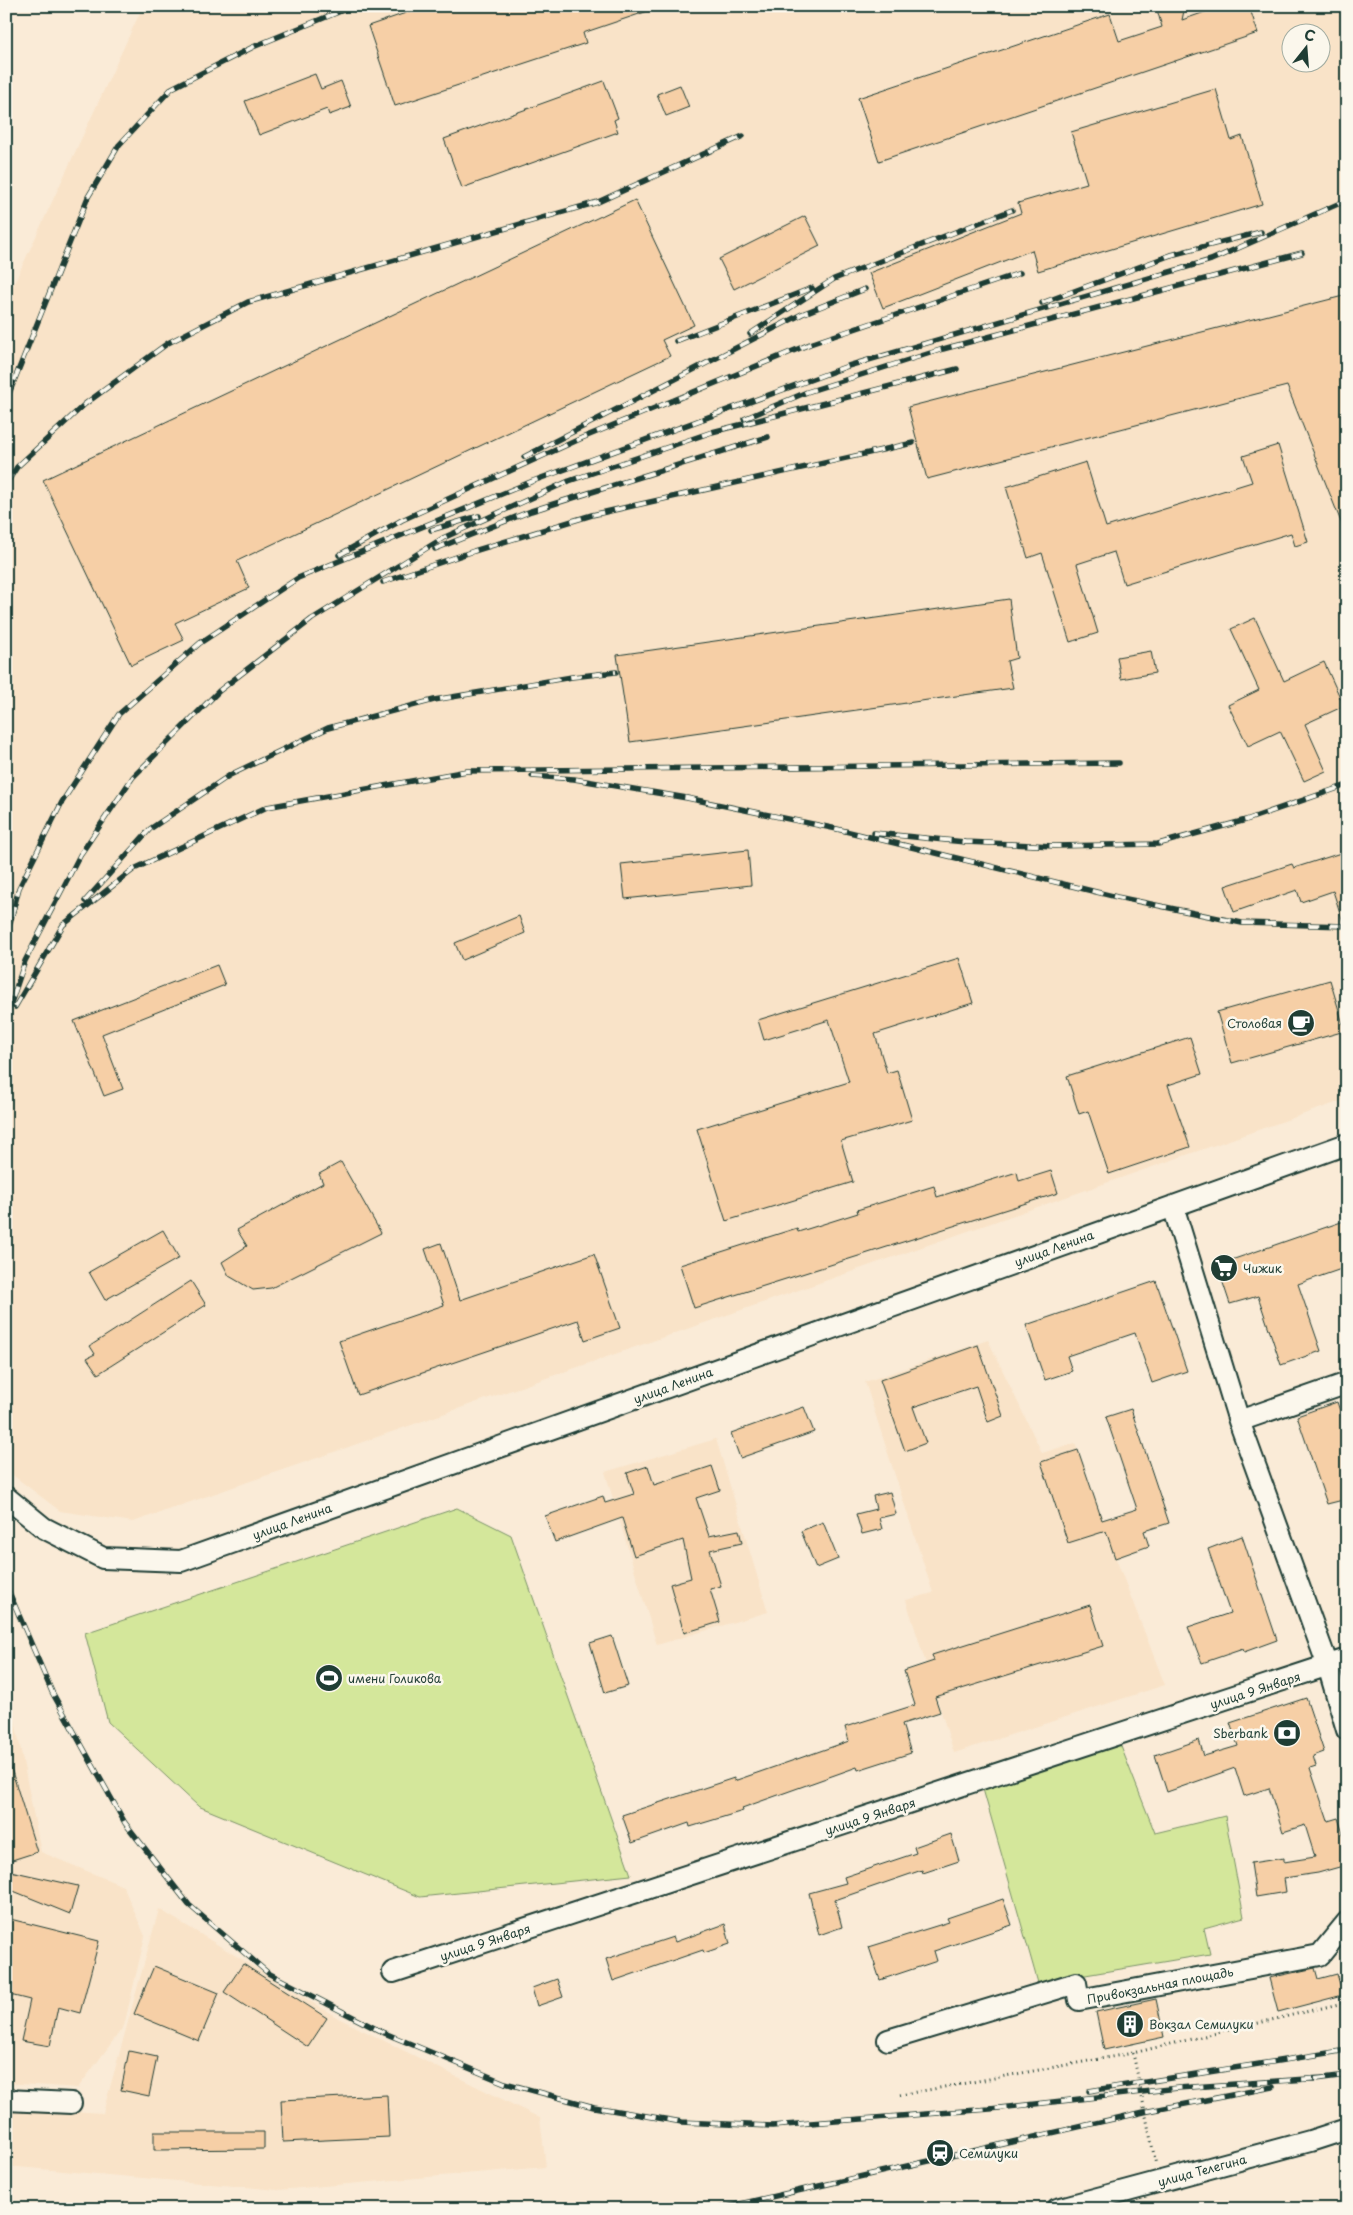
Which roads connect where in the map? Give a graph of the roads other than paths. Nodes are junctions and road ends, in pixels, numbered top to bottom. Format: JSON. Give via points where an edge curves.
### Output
{"nodes":[{"id":1,"x":1347,"y":1144,"type":"edge"},
{"id":2,"x":1173,"y":1206,"type":"junction"},
{"id":3,"x":1347,"y":1382,"type":"edge"},
{"id":4,"x":1239,"y":1421,"type":"junction"},
{"id":5,"x":6,"y":1497,"type":"edge"},
{"id":6,"x":1347,"y":1659,"type":"edge"},
{"id":7,"x":1328,"y":1666,"type":"junction"},
{"id":8,"x":1347,"y":1730,"type":"edge"},
{"id":9,"x":1347,"y":1922,"type":"edge"},
{"id":10,"x":393,"y":1972,"type":"dead end"},
{"id":11,"x":888,"y":2040,"type":"dead end"},
{"id":12,"x":6,"y":2100,"type":"edge"},
{"id":13,"x":71,"y":2103,"type":"dead end"},
{"id":14,"x":1347,"y":2128,"type":"edge"},
{"id":15,"x":1057,"y":2209,"type":"edge"}],
"edges":[{"from":1,"to":2,"type":"street","name":"улица Ленина"},
{"from":2,"to":4,"type":"street"},
{"from":2,"to":5,"type":"street","name":"улица Ленина","via":[[181,1561],[103,1558],[44,1528]]},
{"from":3,"to":4,"type":"street"},
{"from":4,"to":7,"type":"street"},
{"from":6,"to":7,"type":"street","name":"улица 9 Января"},
{"from":7,"to":8,"type":"street"},
{"from":7,"to":10,"type":"street","name":"улица 9 Января"},
{"from":9,"to":11,"type":"street","name":"Привокзальная площадь","via":[[1320,1955],[1079,2000],[1076,1982]]},
{"from":12,"to":13,"type":"street"},
{"from":14,"to":15,"type":"street","name":"улица Телегина","via":[[1310,2141]]}]}
